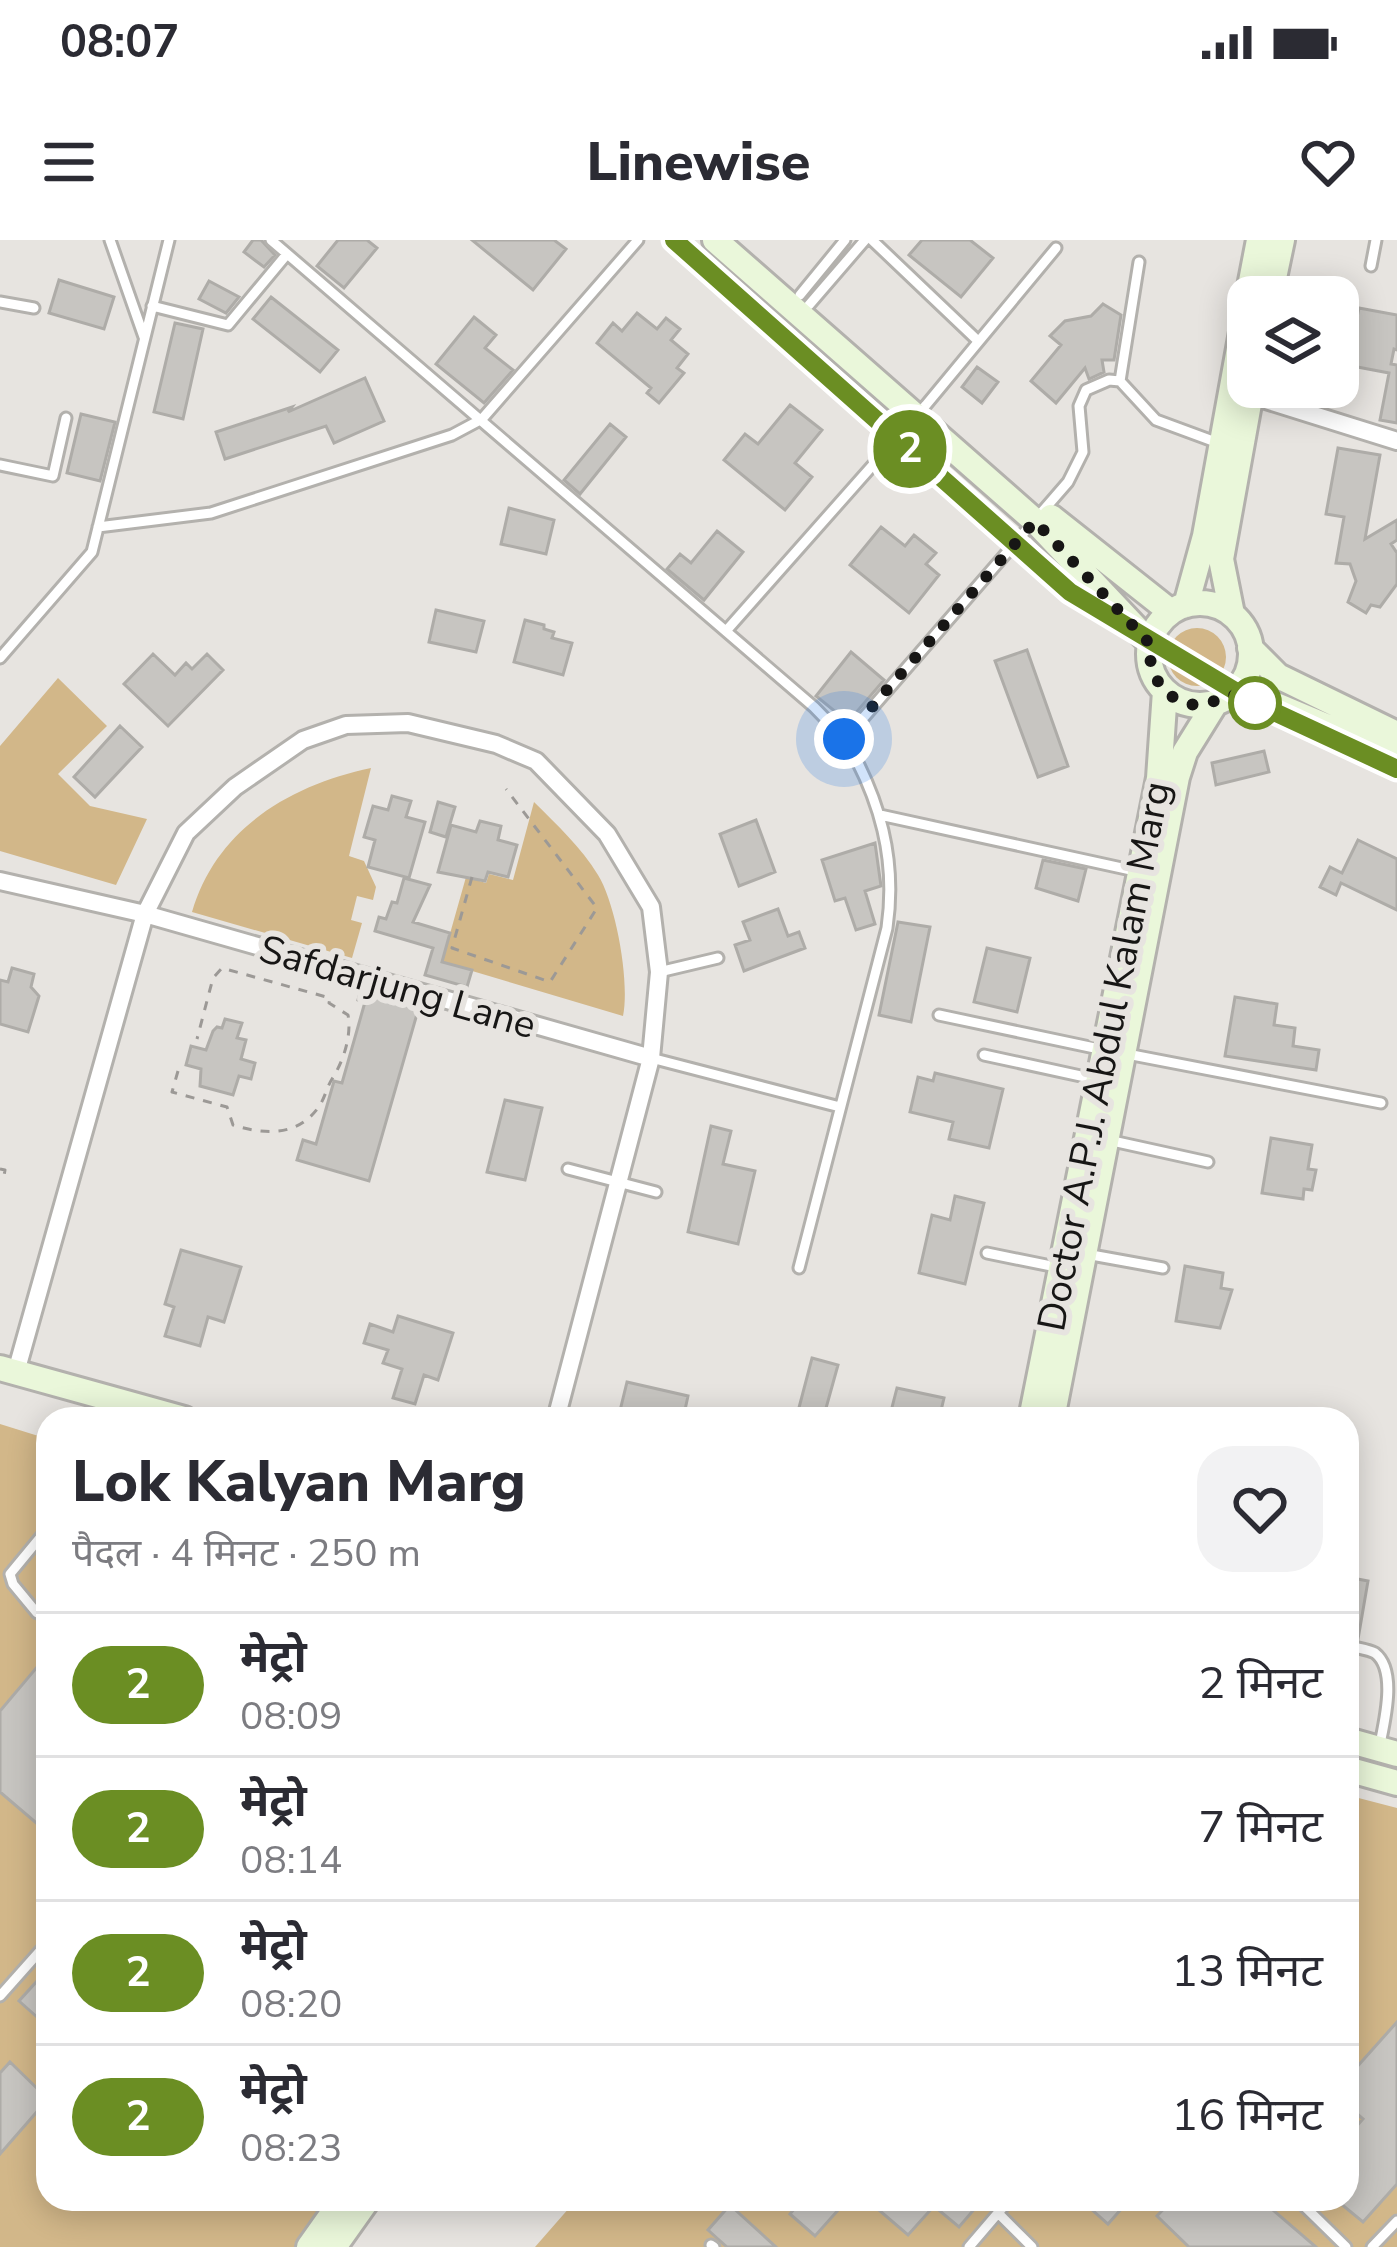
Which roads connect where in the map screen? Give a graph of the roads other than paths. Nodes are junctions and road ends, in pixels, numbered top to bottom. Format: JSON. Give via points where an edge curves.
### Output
{"nodes":[{"id":1,"x":110,"y":240,"type":"edge"},
{"id":2,"x":169,"y":240,"type":"edge"},
{"id":3,"x":271,"y":240,"type":"edge"},
{"id":4,"x":638,"y":240,"type":"edge"},
{"id":5,"x":715,"y":240,"type":"edge"},
{"id":6,"x":740,"y":240,"type":"edge"},
{"id":7,"x":844,"y":240,"type":"edge"},
{"id":8,"x":869,"y":240,"type":"edge"},
{"id":9,"x":1259,"y":240,"type":"edge"},
{"id":10,"x":1282,"y":240,"type":"edge"},
{"id":11,"x":1376,"y":240,"type":"edge"},
{"id":12,"x":1056,"y":248,"type":"dead end"},
{"id":13,"x":287,"y":254,"type":"junction"},
{"id":14,"x":1139,"y":262,"type":"dead end"},
{"id":15,"x":1371,"y":266,"type":"dead end"},
{"id":16,"x":1252,"y":276,"type":"edge"},
{"id":17,"x":1274,"y":276,"type":"edge"},
{"id":18,"x":805,"y":300,"type":"junction"},
{"id":19,"x":0,"y":302,"type":"edge"},
{"id":20,"x":152,"y":306,"type":"junction"},
{"id":21,"x":34,"y":308,"type":"dead end"},
{"id":22,"x":144,"y":339,"type":"junction"},
{"id":23,"x":977,"y":340,"type":"junction"},
{"id":24,"x":1120,"y":381,"type":"junction"},
{"id":25,"x":1228,"y":408,"type":"edge"},
{"id":26,"x":1247,"y":408,"type":"edge"},
{"id":27,"x":1301,"y":408,"type":"edge"},
{"id":28,"x":921,"y":411,"type":"junction"},
{"id":29,"x":66,"y":418,"type":"dead end"},
{"id":30,"x":482,"y":419,"type":"junction"},
{"id":31,"x":1397,"y":441,"type":"edge"},
{"id":32,"x":1221,"y":444,"type":"junction"},
{"id":33,"x":0,"y":464,"type":"edge"},
{"id":34,"x":1040,"y":516,"type":"junction"},
{"id":35,"x":98,"y":527,"type":"junction"},
{"id":36,"x":1215,"y":538,"type":"junction"},
{"id":37,"x":1179,"y":608,"type":"junction"},
{"id":38,"x":1232,"y":614,"type":"junction"},
{"id":39,"x":726,"y":631,"type":"junction"},
{"id":40,"x":1150,"y":644,"type":"junction"},
{"id":41,"x":1250,"y":648,"type":"junction"},
{"id":42,"x":0,"y":658,"type":"edge"},
{"id":43,"x":1165,"y":691,"type":"junction"},
{"id":44,"x":1222,"y":699,"type":"junction"},
{"id":45,"x":1397,"y":734,"type":"edge"},
{"id":46,"x":844,"y":739,"type":"junction"},
{"id":47,"x":1397,"y":756,"type":"edge"},
{"id":48,"x":880,"y":815,"type":"junction"},
{"id":49,"x":1140,"y":872,"type":"junction"},
{"id":50,"x":0,"y":881,"type":"edge"},
{"id":51,"x":146,"y":914,"type":"junction"},
{"id":52,"x":718,"y":958,"type":"dead end"},
{"id":53,"x":658,"y":972,"type":"junction"},
{"id":54,"x":939,"y":1015,"type":"dead end"},
{"id":55,"x":1114,"y":1052,"type":"junction"},
{"id":56,"x":984,"y":1055,"type":"dead end"},
{"id":57,"x":651,"y":1058,"type":"junction"},
{"id":58,"x":1099,"y":1079,"type":"junction"},
{"id":59,"x":1381,"y":1103,"type":"dead end"},
{"id":60,"x":840,"y":1107,"type":"junction"},
{"id":61,"x":1107,"y":1140,"type":"junction"},
{"id":62,"x":1208,"y":1162,"type":"dead end"},
{"id":63,"x":568,"y":1169,"type":"dead end"},
{"id":64,"x":618,"y":1182,"type":"junction"},
{"id":65,"x":656,"y":1192,"type":"dead end"},
{"id":66,"x":987,"y":1253,"type":"dead end"},
{"id":67,"x":1084,"y":1253,"type":"junction"},
{"id":68,"x":800,"y":1268,"type":"dead end"},
{"id":69,"x":1061,"y":1268,"type":"junction"},
{"id":70,"x":1163,"y":1268,"type":"dead end"},
{"id":71,"x":8,"y":1370,"type":"edge"},
{"id":72,"x":141,"y":1407,"type":"edge"},
{"id":73,"x":559,"y":1407,"type":"edge"},
{"id":74,"x":1033,"y":1407,"type":"edge"},
{"id":75,"x":1054,"y":1407,"type":"edge"},
{"id":76,"x":36,"y":1543,"type":"edge"},
{"id":77,"x":36,"y":1612,"type":"edge"},
{"id":78,"x":1359,"y":1649,"type":"edge"},
{"id":79,"x":1359,"y":1743,"type":"edge"},
{"id":80,"x":1388,"y":1751,"type":"edge"},
{"id":81,"x":1359,"y":1772,"type":"edge"},
{"id":82,"x":1397,"y":1783,"type":"edge"},
{"id":83,"x":36,"y":1956,"type":"edge"},
{"id":84,"x":0,"y":1996,"type":"edge"},
{"id":85,"x":335,"y":2211,"type":"edge"},
{"id":86,"x":360,"y":2211,"type":"edge"},
{"id":87,"x":1309,"y":2211,"type":"edge"},
{"id":88,"x":998,"y":2213,"type":"joint"},
{"id":89,"x":1397,"y":2221,"type":"edge"},
{"id":90,"x":310,"y":2247,"type":"edge"},
{"id":91,"x":334,"y":2247,"type":"edge"},
{"id":92,"x":969,"y":2247,"type":"edge"},
{"id":93,"x":1032,"y":2247,"type":"edge"},
{"id":94,"x":1346,"y":2247,"type":"edge"},
{"id":95,"x":1372,"y":2247,"type":"edge"}],
"edges":[{"from":1,"to":22,"type":"lane"},
{"from":2,"to":20,"type":"lane"},
{"from":3,"to":13,"type":"lane"},
{"from":4,"to":30,"type":"lane"},
{"from":5,"to":28,"type":"main road"},
{"from":6,"to":18,"type":"main road"},
{"from":7,"to":18,"type":"lane"},
{"from":8,"to":18,"type":"lane"},
{"from":8,"to":23,"type":"lane"},
{"from":9,"to":16,"type":"main road"},
{"from":10,"to":17,"type":"main road"},
{"from":11,"to":15,"type":"lane"},
{"from":12,"to":23,"type":"lane"},
{"from":13,"to":20,"type":"lane","via":[[227,325]]},
{"from":13,"to":30,"type":"lane"},
{"from":14,"to":24,"type":"lane"},
{"from":18,"to":28,"type":"main road"},
{"from":19,"to":21,"type":"lane"},
{"from":20,"to":22,"type":"lane"},
{"from":22,"to":35,"type":"lane"},
{"from":23,"to":28,"type":"lane"},
{"from":24,"to":32,"type":"lane","via":[[1156,420]]},
{"from":24,"to":34,"type":"lane","via":[[1095,384],[1081,398],[1083,452]]},
{"from":25,"to":32,"type":"main road"},
{"from":26,"to":36,"type":"main road"},
{"from":27,"to":31,"type":"street"},
{"from":28,"to":34,"type":"main road"},
{"from":28,"to":39,"type":"lane"},
{"from":29,"to":33,"type":"lane","via":[[53,476]]},
{"from":30,"to":35,"type":"lane","via":[[211,513]]},
{"from":30,"to":39,"type":"lane"},
{"from":32,"to":36,"type":"main road"},
{"from":34,"to":37,"type":"main road"},
{"from":34,"to":40,"type":"main road"},
{"from":34,"to":46,"type":"lane"},
{"from":35,"to":42,"type":"lane","via":[[92,552]]},
{"from":36,"to":37,"type":"main road"},
{"from":36,"to":38,"type":"main road"},
{"from":37,"to":38,"type":"main road","via":[[1209,604]]},
{"from":37,"to":40,"type":"main road"},
{"from":38,"to":41,"type":"main road"},
{"from":39,"to":46,"type":"lane"},
{"from":40,"to":43,"type":"main road","via":[[1150,664]]},
{"from":41,"to":44,"type":"main road","via":[[1244,679]]},
{"from":41,"to":45,"type":"main road","via":[[1278,676]]},
{"from":43,"to":44,"type":"main road","via":[[1192,704]]},
{"from":43,"to":49,"type":"main road","name":"Doctor A.P.J. Abdul Kalam Marg"},
{"from":44,"to":47,"type":"main road","via":[[1259,698]]},
{"from":44,"to":55,"type":"main road","name":"Doctor A.P.J. Abdul Kalam Marg","via":[[1185,752]]},
{"from":46,"to":48,"type":"lane"},
{"from":48,"to":49,"type":"lane"},
{"from":48,"to":60,"type":"lane","via":[[893,888]]},
{"from":49,"to":55,"type":"main road","name":"Doctor A.P.J. Abdul Kalam Marg"},
{"from":50,"to":51,"type":"street","name":"Safdarjung Lane"},
{"from":51,"to":53,"type":"street","via":[[186,833],[267,764],[346,725],[408,723],[536,761],[570,794],[607,834],[651,907]]},
{"from":51,"to":57,"type":"street","name":"Safdarjung Lane"},
{"from":51,"to":71,"type":"street"},
{"from":52,"to":53,"type":"lane"},
{"from":53,"to":57,"type":"street"},
{"from":54,"to":55,"type":"lane"},
{"from":55,"to":58,"type":"main road","name":"Doctor A.P.J. Abdul Kalam Marg"},
{"from":55,"to":59,"type":"lane"},
{"from":55,"to":61,"type":"main road","name":"Doctor A.P.J. Abdul Kalam Marg"},
{"from":56,"to":58,"type":"lane"},
{"from":57,"to":60,"type":"lane","name":"Safdarjung Lane"},
{"from":57,"to":64,"type":"street"},
{"from":58,"to":69,"type":"main road","name":"Doctor A.P.J. Abdul Kalam Marg"},
{"from":60,"to":68,"type":"lane"},
{"from":61,"to":62,"type":"lane"},
{"from":61,"to":67,"type":"main road","name":"Doctor A.P.J. Abdul Kalam Marg"},
{"from":63,"to":64,"type":"lane"},
{"from":64,"to":65,"type":"lane"},
{"from":64,"to":73,"type":"street"},
{"from":66,"to":69,"type":"lane"},
{"from":67,"to":70,"type":"lane"},
{"from":67,"to":75,"type":"main road","name":"Doctor A.P.J. Abdul Kalam Marg"},
{"from":69,"to":74,"type":"main road","name":"Doctor A.P.J. Abdul Kalam Marg"},
{"from":71,"to":72,"type":"main road"},
{"from":76,"to":77,"type":"lane","via":[[10,1574]]},
{"from":78,"to":80,"type":"lane","via":[[1387,1666]]},
{"from":79,"to":80,"type":"main road"},
{"from":81,"to":82,"type":"main road"},
{"from":83,"to":84,"type":"lane"},
{"from":85,"to":90,"type":"main road"},
{"from":86,"to":91,"type":"main road"},
{"from":87,"to":94,"type":"lane"},
{"from":88,"to":92,"type":"lane"},
{"from":88,"to":93,"type":"lane"},
{"from":89,"to":95,"type":"lane"}]}
